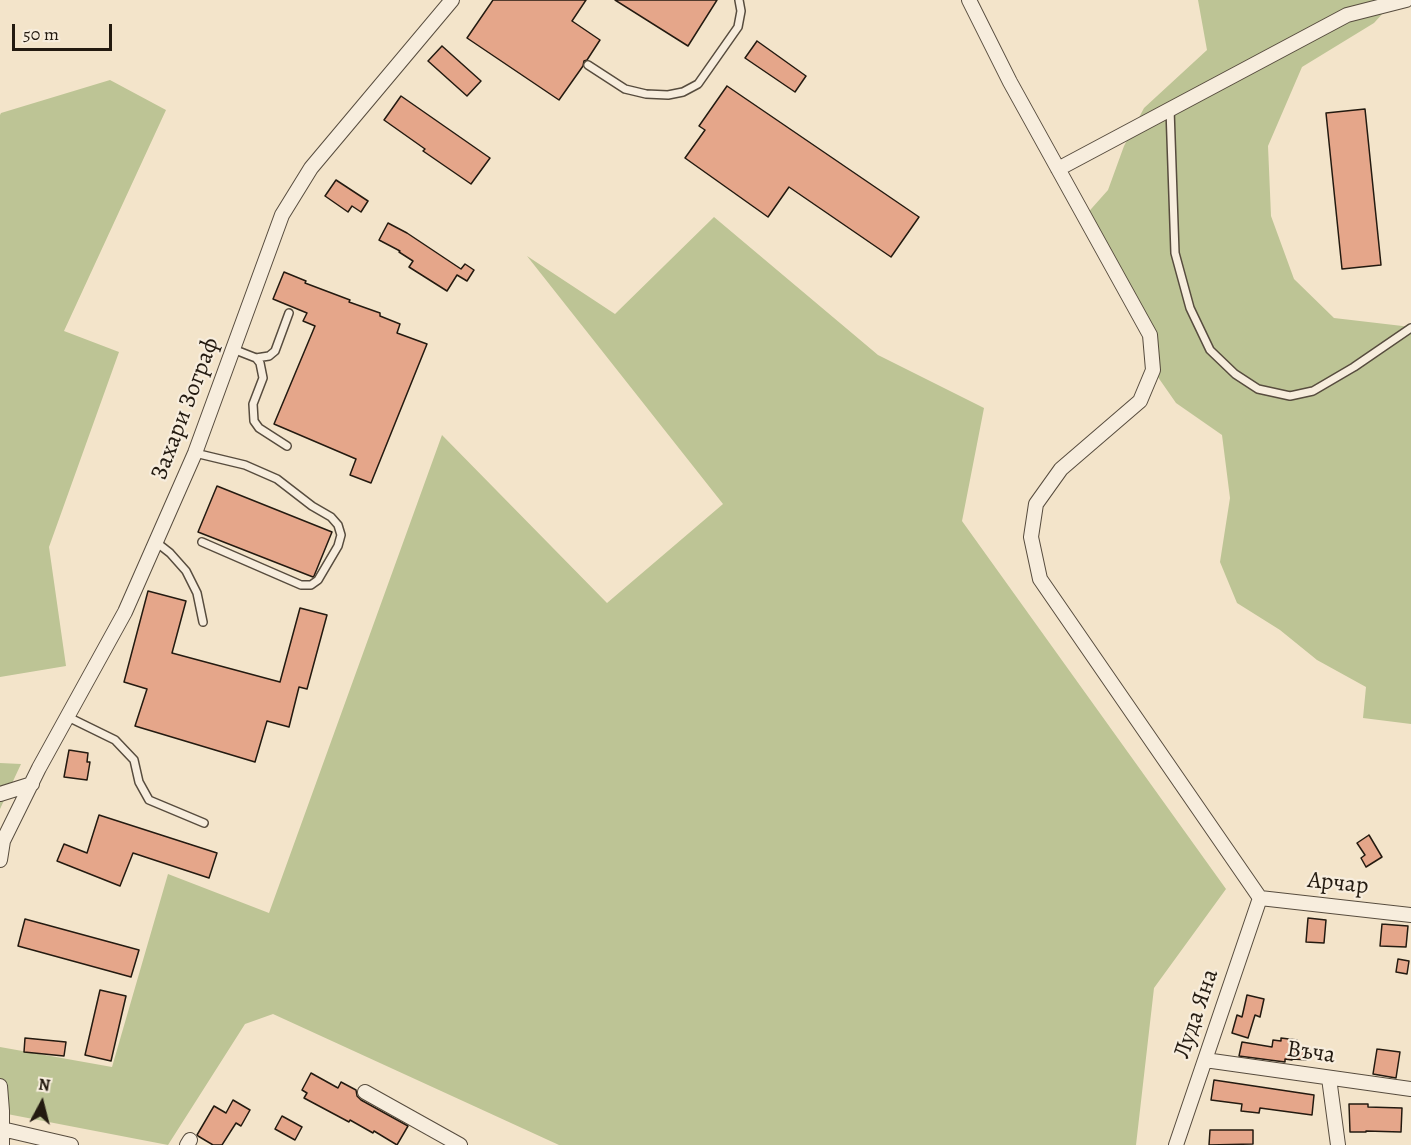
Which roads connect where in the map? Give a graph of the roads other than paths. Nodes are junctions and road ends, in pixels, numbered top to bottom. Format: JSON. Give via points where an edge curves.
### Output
{"nodes":[{"id":1,"x":452,"y":0,"type":"edge"},
{"id":2,"x":739,"y":0,"type":"edge"},
{"id":3,"x":969,"y":0,"type":"edge"},
{"id":4,"x":1406,"y":0,"type":"edge"},
{"id":5,"x":588,"y":66,"type":"dead end"},
{"id":6,"x":1170,"y":109,"type":"junction"},
{"id":7,"x":1058,"y":169,"type":"junction"},
{"id":8,"x":289,"y":312,"type":"dead end"},
{"id":9,"x":1411,"y":328,"type":"edge"},
{"id":10,"x":233,"y":349,"type":"junction"},
{"id":11,"x":256,"y":358,"type":"junction"},
{"id":12,"x":287,"y":446,"type":"dead end"},
{"id":13,"x":195,"y":453,"type":"junction"},
{"id":14,"x":156,"y":542,"type":"junction"},
{"id":15,"x":202,"y":543,"type":"dead end"},
{"id":16,"x":203,"y":622,"type":"dead end"},
{"id":17,"x":68,"y":717,"type":"junction"},
{"id":18,"x":32,"y":784,"type":"junction"},
{"id":19,"x":0,"y":794,"type":"edge"},
{"id":20,"x":204,"y":823,"type":"dead end"},
{"id":21,"x":0,"y":860,"type":"edge"},
{"id":22,"x":1260,"y":898,"type":"junction"},
{"id":23,"x":1411,"y":915,"type":"edge"},
{"id":24,"x":1205,"y":1060,"type":"junction"},
{"id":25,"x":1329,"y":1078,"type":"junction"},
{"id":26,"x":0,"y":1086,"type":"edge"},
{"id":27,"x":1411,"y":1089,"type":"edge"},
{"id":28,"x":365,"y":1092,"type":"dead end"},
{"id":29,"x":2,"y":1129,"type":"junction"},
{"id":30,"x":2,"y":1145,"type":"edge"},
{"id":31,"x":70,"y":1145,"type":"edge"},
{"id":32,"x":460,"y":1145,"type":"edge"},
{"id":33,"x":1176,"y":1145,"type":"edge"},
{"id":34,"x":1338,"y":1145,"type":"edge"}],
"edges":[{"from":1,"to":10,"type":"street","name":"Захари Зограф","via":[[311,168],[282,215]]},
{"from":2,"to":5,"type":"lane","via":[[738,27],[698,84],[683,92],[646,94],[625,89]]},
{"from":3,"to":7,"type":"street"},
{"from":4,"to":6,"type":"street","via":[[1347,15]]},
{"from":6,"to":7,"type":"street"},
{"from":6,"to":9,"type":"lane","via":[[1175,253],[1190,308],[1210,350],[1235,374],[1258,389],[1290,396],[1313,391]]},
{"from":7,"to":22,"type":"street","via":[[1150,335],[1153,370],[1140,401],[1061,470],[1036,504],[1031,537],[1040,579]]},
{"from":8,"to":11,"type":"lane","via":[[275,351]]},
{"from":10,"to":11,"type":"lane"},
{"from":10,"to":13,"type":"street","name":"Захари Зограф"},
{"from":11,"to":12,"type":"lane","via":[[263,378],[253,404],[254,420],[259,428]]},
{"from":13,"to":14,"type":"street","name":"Захари Зограф"},
{"from":13,"to":15,"type":"lane","via":[[245,465],[277,478],[331,517],[341,535],[318,580],[310,585],[301,585]]},
{"from":14,"to":16,"type":"lane","via":[[186,571],[197,593]]},
{"from":14,"to":17,"type":"street","name":"Захари Зограф","via":[[125,612]]},
{"from":17,"to":18,"type":"street","name":"Захари Зограф"},
{"from":17,"to":20,"type":"lane","via":[[115,740],[134,760],[139,782],[149,800]]},
{"from":18,"to":19,"type":"street"},
{"from":18,"to":21,"type":"street","name":"Захари Зограф","via":[[3,841]]},
{"from":22,"to":23,"type":"street","name":"Арчар"},
{"from":22,"to":24,"type":"street","name":"Луда Яна"},
{"from":24,"to":25,"type":"street","name":"Въча"},
{"from":24,"to":33,"type":"street","name":"Луда Яна"},
{"from":25,"to":27,"type":"street","name":"Въча"},
{"from":25,"to":34,"type":"street"},
{"from":26,"to":29,"type":"street"},
{"from":28,"to":32,"type":"street"},
{"from":29,"to":30,"type":"street"},
{"from":29,"to":31,"type":"street"}]}
